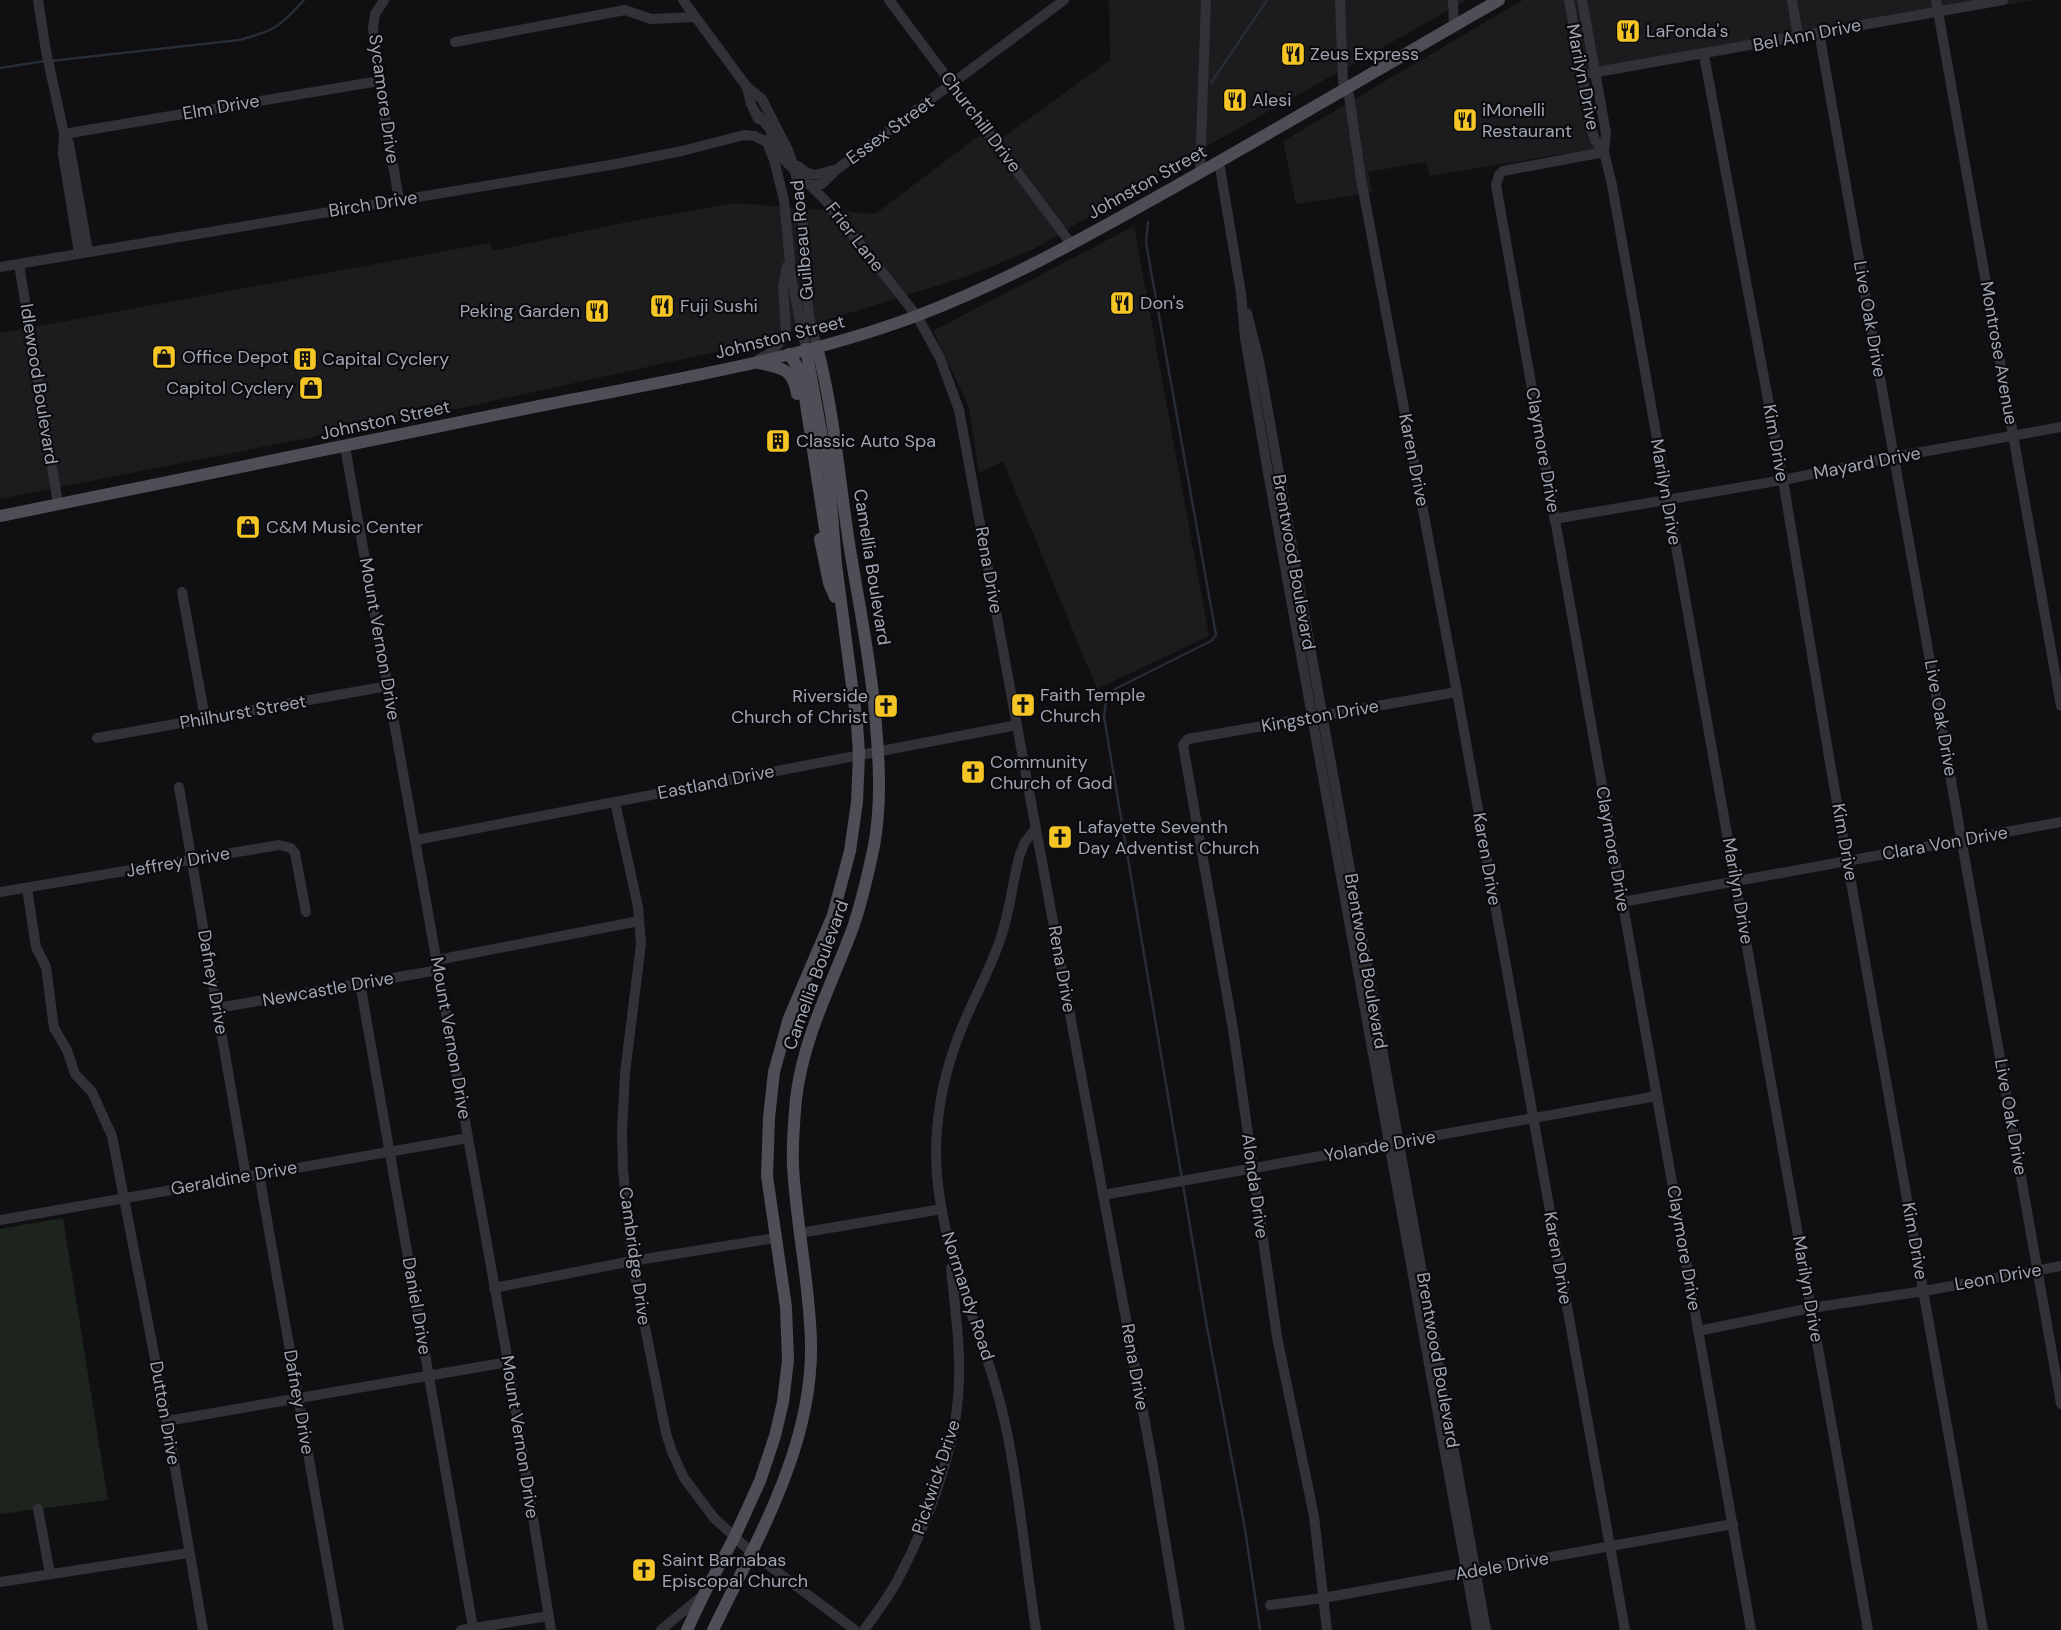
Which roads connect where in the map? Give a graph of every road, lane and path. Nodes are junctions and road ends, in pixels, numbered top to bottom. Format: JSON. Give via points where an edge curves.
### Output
{"nodes":[{"id":1,"x":38,"y":0,"type":"edge"},
{"id":2,"x":384,"y":0,"type":"edge"},
{"id":3,"x":683,"y":0,"type":"edge"},
{"id":4,"x":889,"y":0,"type":"edge"},
{"id":5,"x":1064,"y":0,"type":"edge"},
{"id":6,"x":1206,"y":0,"type":"edge"},
{"id":7,"x":1340,"y":0,"type":"edge"},
{"id":8,"x":1453,"y":0,"type":"edge"},
{"id":9,"x":1499,"y":0,"type":"edge"},
{"id":10,"x":1569,"y":0,"type":"edge"},
{"id":11,"x":1582,"y":0,"type":"edge"},
{"id":12,"x":1792,"y":0,"type":"edge"},
{"id":13,"x":1936,"y":0,"type":"edge"},
{"id":14,"x":2003,"y":0,"type":"edge"},
{"id":15,"x":1938,"y":11,"type":"junction"},
{"id":16,"x":695,"y":16,"type":"junction"},
{"id":17,"x":1454,"y":26,"type":"junction"},
{"id":18,"x":1819,"y":32,"type":"junction"},
{"id":19,"x":1798,"y":36,"type":"junction"},
{"id":20,"x":455,"y":42,"type":"dead end"},
{"id":21,"x":1704,"y":54,"type":"junction"},
{"id":22,"x":1595,"y":72,"type":"junction"},
{"id":23,"x":1582,"y":74,"type":"junction"},
{"id":24,"x":379,"y":81,"type":"junction"},
{"id":25,"x":953,"y":84,"type":"junction"},
{"id":26,"x":747,"y":87,"type":"junction"},
{"id":27,"x":1346,"y":88,"type":"junction"},
{"id":28,"x":756,"y":114,"type":"junction"},
{"id":29,"x":64,"y":134,"type":"junction"},
{"id":30,"x":744,"y":135,"type":"junction"},
{"id":31,"x":768,"y":143,"type":"junction"},
{"id":32,"x":1604,"y":152,"type":"junction"},
{"id":33,"x":791,"y":158,"type":"junction"},
{"id":34,"x":1219,"y":162,"type":"junction"},
{"id":35,"x":795,"y":170,"type":"junction"},
{"id":36,"x":836,"y":170,"type":"junction"},
{"id":37,"x":1200,"y":173,"type":"junction"},
{"id":38,"x":810,"y":185,"type":"junction"},
{"id":39,"x":399,"y":200,"type":"junction"},
{"id":40,"x":1072,"y":245,"type":"junction"},
{"id":41,"x":84,"y":252,"type":"junction"},
{"id":42,"x":788,"y":256,"type":"junction"},
{"id":43,"x":19,"y":264,"type":"junction"},
{"id":44,"x":0,"y":267,"type":"edge"},
{"id":45,"x":917,"y":316,"type":"junction"},
{"id":46,"x":812,"y":348,"type":"junction"},
{"id":47,"x":789,"y":354,"type":"junction"},
{"id":48,"x":754,"y":362,"type":"junction"},
{"id":49,"x":2061,"y":427,"type":"edge"},
{"id":50,"x":2013,"y":436,"type":"junction"},
{"id":51,"x":345,"y":447,"type":"junction"},
{"id":52,"x":1894,"y":457,"type":"junction"},
{"id":53,"x":1783,"y":480,"type":"junction"},
{"id":54,"x":1667,"y":499,"type":"junction"},
{"id":55,"x":58,"y":504,"type":"junction"},
{"id":56,"x":0,"y":516,"type":"edge"},
{"id":57,"x":1554,"y":519,"type":"junction"},
{"id":58,"x":836,"y":564,"type":"junction"},
{"id":59,"x":182,"y":592,"type":"dead end"},
{"id":60,"x":842,"y":616,"type":"junction"},
{"id":61,"x":868,"y":658,"type":"junction"},
{"id":62,"x":388,"y":686,"type":"junction"},
{"id":63,"x":1457,"y":692,"type":"junction"},
{"id":64,"x":2061,"y":706,"type":"edge"},
{"id":65,"x":1317,"y":717,"type":"junction"},
{"id":66,"x":205,"y":718,"type":"junction"},
{"id":67,"x":1017,"y":725,"type":"junction"},
{"id":68,"x":97,"y":738,"type":"dead end"},
{"id":69,"x":1184,"y":742,"type":"joint"},
{"id":70,"x":879,"y":750,"type":"junction"},
{"id":71,"x":859,"y":754,"type":"junction"},
{"id":72,"x":179,"y":788,"type":"dead end"},
{"id":73,"x":615,"y":802,"type":"junction"},
{"id":74,"x":2061,"y":822,"type":"edge"},
{"id":75,"x":1036,"y":828,"type":"junction"},
{"id":76,"x":416,"y":840,"type":"junction"},
{"id":77,"x":1962,"y":840,"type":"junction"},
{"id":78,"x":192,"y":859,"type":"junction"},
{"id":79,"x":1849,"y":860,"type":"junction"},
{"id":80,"x":1736,"y":880,"type":"junction"},
{"id":81,"x":27,"y":888,"type":"junction"},
{"id":82,"x":0,"y":892,"type":"edge"},
{"id":83,"x":1622,"y":902,"type":"junction"},
{"id":84,"x":306,"y":912,"type":"dead end"},
{"id":85,"x":639,"y":921,"type":"junction"},
{"id":86,"x":438,"y":965,"type":"junction"},
{"id":87,"x":360,"y":983,"type":"junction"},
{"id":88,"x":217,"y":1008,"type":"junction"},
{"id":89,"x":1657,"y":1096,"type":"junction"},
{"id":90,"x":1533,"y":1118,"type":"junction"},
{"id":91,"x":468,"y":1138,"type":"junction"},
{"id":92,"x":1394,"y":1143,"type":"junction"},
{"id":93,"x":391,"y":1152,"type":"junction"},
{"id":94,"x":1253,"y":1170,"type":"junction"},
{"id":95,"x":259,"y":1174,"type":"junction"},
{"id":96,"x":246,"y":1176,"type":"junction"},
{"id":97,"x":1103,"y":1195,"type":"junction"},
{"id":98,"x":125,"y":1197,"type":"junction"},
{"id":99,"x":942,"y":1209,"type":"junction"},
{"id":100,"x":0,"y":1220,"type":"edge"},
{"id":101,"x":800,"y":1232,"type":"junction"},
{"id":102,"x":775,"y":1238,"type":"junction"},
{"id":103,"x":950,"y":1249,"type":"junction"},
{"id":104,"x":632,"y":1261,"type":"junction"},
{"id":105,"x":2061,"y":1266,"type":"edge"},
{"id":106,"x":2038,"y":1270,"type":"junction"},
{"id":107,"x":494,"y":1288,"type":"junction"},
{"id":108,"x":1924,"y":1291,"type":"junction"},
{"id":109,"x":1811,"y":1308,"type":"junction"},
{"id":110,"x":1698,"y":1331,"type":"junction"},
{"id":111,"x":508,"y":1362,"type":"junction"},
{"id":112,"x":429,"y":1376,"type":"junction"},
{"id":113,"x":299,"y":1398,"type":"junction"},
{"id":114,"x":2061,"y":1404,"type":"edge"},
{"id":115,"x":167,"y":1421,"type":"junction"},
{"id":116,"x":38,"y":1509,"type":"dead end"},
{"id":117,"x":1733,"y":1524,"type":"junction"},
{"id":118,"x":734,"y":1538,"type":"junction"},
{"id":119,"x":1610,"y":1547,"type":"junction"},
{"id":120,"x":751,"y":1552,"type":"junction"},
{"id":121,"x":188,"y":1553,"type":"junction"},
{"id":122,"x":1471,"y":1571,"type":"junction"},
{"id":123,"x":50,"y":1574,"type":"junction"},
{"id":124,"x":0,"y":1582,"type":"edge"},
{"id":125,"x":704,"y":1594,"type":"junction"},
{"id":126,"x":1323,"y":1598,"type":"junction"},
{"id":127,"x":1270,"y":1605,"type":"dead end"},
{"id":128,"x":549,"y":1616,"type":"junction"},
{"id":129,"x":473,"y":1628,"type":"junction"},
{"id":130,"x":203,"y":1630,"type":"edge"},
{"id":131,"x":339,"y":1630,"type":"edge"},
{"id":132,"x":461,"y":1630,"type":"edge"},
{"id":133,"x":552,"y":1630,"type":"edge"},
{"id":134,"x":661,"y":1630,"type":"edge"},
{"id":135,"x":687,"y":1630,"type":"edge"},
{"id":136,"x":713,"y":1630,"type":"edge"},
{"id":137,"x":856,"y":1630,"type":"edge"},
{"id":138,"x":864,"y":1630,"type":"edge"},
{"id":139,"x":1036,"y":1630,"type":"edge"},
{"id":140,"x":1180,"y":1630,"type":"edge"},
{"id":141,"x":1327,"y":1630,"type":"edge"},
{"id":142,"x":1477,"y":1630,"type":"edge"},
{"id":143,"x":1486,"y":1630,"type":"edge"},
{"id":144,"x":1625,"y":1630,"type":"edge"},
{"id":145,"x":1751,"y":1630,"type":"edge"},
{"id":146,"x":1868,"y":1630,"type":"edge"},
{"id":147,"x":1983,"y":1630,"type":"edge"}],
"edges":[{"from":1,"to":29,"type":"street"},
{"from":2,"to":24,"type":"street","name":"Sycamore Drive","via":[[373,28]]},
{"from":3,"to":16,"type":"street","name":"Guilbeau Road"},
{"from":4,"to":25,"type":"street","name":"Churchill Drive"},
{"from":5,"to":25,"type":"street","name":"Essex Street"},
{"from":6,"to":37,"type":"street"},
{"from":7,"to":27,"type":"street","name":"Karen Drive","via":[[1342,75]]},
{"from":8,"to":17,"type":"street"},
{"from":9,"to":17,"type":"main road","name":"Johnston Street"},
{"from":10,"to":23,"type":"street","name":"Marilyn Drive"},
{"from":11,"to":22,"type":"street","name":"Marilyn Drive"},
{"from":12,"to":19,"type":"street"},
{"from":13,"to":15,"type":"street","name":"Montrose Avenue"},
{"from":14,"to":15,"type":"street","name":"Bel Ann Drive"},
{"from":15,"to":18,"type":"street","name":"Bel Ann Drive"},
{"from":15,"to":50,"type":"street","name":"Montrose Avenue"},
{"from":16,"to":20,"type":"street","via":[[651,19],[625,10]]},
{"from":16,"to":26,"type":"street","name":"Guilbeau Road"},
{"from":17,"to":27,"type":"main road","name":"Johnston Street"},
{"from":18,"to":19,"type":"street","name":"Bel Ann Drive"},
{"from":18,"to":52,"type":"street","name":"Live Oak Drive"},
{"from":19,"to":21,"type":"street","name":"Bel Ann Drive"},
{"from":21,"to":22,"type":"street","name":"Bel Ann Drive"},
{"from":21,"to":53,"type":"street","name":"Kim Drive"},
{"from":22,"to":23,"type":"street","name":"Bel Ann Drive"},
{"from":22,"to":32,"type":"street","name":"Marilyn Drive","via":[[1606,133]]},
{"from":23,"to":32,"type":"street","name":"Marilyn Drive","via":[[1592,131]]},
{"from":24,"to":29,"type":"street","name":"Elm Drive"},
{"from":24,"to":39,"type":"street","name":"Sycamore Drive"},
{"from":25,"to":36,"type":"street","name":"Essex Street"},
{"from":25,"to":40,"type":"street","name":"Churchill Drive"},
{"from":26,"to":28,"type":"street","name":"Guilbeau Road","via":[[750,104]]},
{"from":26,"to":33,"type":"street","name":"Guilbeau Road","via":[[762,99]]},
{"from":27,"to":34,"type":"main road","name":"Johnston Street"},
{"from":27,"to":63,"type":"street","name":"Karen Drive"},
{"from":28,"to":30,"type":"street"},
{"from":28,"to":31,"type":"street","name":"Guilbeau Road"},
{"from":28,"to":35,"type":"street","name":"Frier Lane","via":[[770,128],[781,157]]},
{"from":29,"to":41,"type":"street","via":[[69,143]]},
{"from":30,"to":31,"type":"street","via":[[755,136]]},
{"from":30,"to":39,"type":"street","name":"Birch Drive","via":[[651,158]]},
{"from":31,"to":42,"type":"street","name":"Guilbeau Road","via":[[784,200]]},
{"from":32,"to":54,"type":"street","name":"Marilyn Drive"},
{"from":32,"to":57,"type":"street","name":"Claymore Drive","via":[[1503,171],[1496,182]]},
{"from":33,"to":35,"type":"street","name":"Guilbeau Road"},
{"from":33,"to":36,"type":"street","name":"Essex Street","via":[[812,175]]},
{"from":34,"to":37,"type":"main road","name":"Johnston Street"},
{"from":34,"to":65,"type":"street","name":"Brentwood Boulevard","via":[[1241,293],[1245,338]]},
{"from":35,"to":38,"type":"street","name":"Frier Lane"},
{"from":35,"to":46,"type":"street","name":"Guilbeau Road","via":[[803,216]]},
{"from":36,"to":38,"type":"street","name":"Essex Street","via":[[822,184]]},
{"from":37,"to":40,"type":"main road","name":"Johnston Street"},
{"from":38,"to":45,"type":"street","name":"Frier Lane"},
{"from":39,"to":41,"type":"street","name":"Birch Drive"},
{"from":40,"to":45,"type":"main road","name":"Johnston Street"},
{"from":41,"to":43,"type":"street","name":"Birch Drive"},
{"from":42,"to":46,"type":"street","name":"Guilbeau Road"},
{"from":42,"to":48,"type":"street","via":[[783,287],[786,332],[770,353]]},
{"from":43,"to":44,"type":"street","name":"Birch Drive"},
{"from":43,"to":55,"type":"street","name":"Idlewood Boulevard"},
{"from":45,"to":46,"type":"main road","name":"Johnston Street"},
{"from":45,"to":67,"type":"street","name":"Rena Drive","via":[[940,358],[960,412]]},
{"from":46,"to":47,"type":"main road","name":"Johnston Street"},
{"from":46,"to":58,"type":"main road","name":"Camellia Boulevard","via":[[829,475]]},
{"from":46,"to":61,"type":"main road","name":"Camellia Boulevard","via":[[827,389]]},
{"from":47,"to":48,"type":"main road","name":"Johnston Street"},
{"from":47,"to":58,"type":"main road","via":[[800,373],[825,536]]},
{"from":48,"to":51,"type":"main road","name":"Johnston Street"},
{"from":48,"to":60,"type":"main road","via":[[781,368],[790,373],[795,382],[815,520],[829,582]]},
{"from":49,"to":50,"type":"street","name":"Mayard Drive"},
{"from":50,"to":52,"type":"street","name":"Mayard Drive"},
{"from":50,"to":64,"type":"street","name":"Montrose Avenue"},
{"from":51,"to":55,"type":"main road","name":"Johnston Street"},
{"from":51,"to":62,"type":"street","name":"Mount Vernon Drive"},
{"from":52,"to":53,"type":"street","name":"Mayard Drive"},
{"from":52,"to":77,"type":"street","name":"Live Oak Drive"},
{"from":53,"to":54,"type":"street","name":"Mayard Drive"},
{"from":53,"to":79,"type":"street","name":"Kim Drive"},
{"from":54,"to":57,"type":"street","name":"Mayard Drive"},
{"from":54,"to":80,"type":"street","name":"Marilyn Drive"},
{"from":55,"to":56,"type":"main road","name":"Johnston Street"},
{"from":57,"to":83,"type":"street","name":"Claymore Drive"},
{"from":58,"to":60,"type":"main road","name":"Camellia Boulevard"},
{"from":58,"to":61,"type":"main road","via":[[848,584],[857,637]]},
{"from":59,"to":66,"type":"street"},
{"from":60,"to":71,"type":"main road","name":"Camellia Boulevard"},
{"from":61,"to":70,"type":"main road","name":"Camellia Boulevard"},
{"from":62,"to":66,"type":"street","name":"Philhurst Street"},
{"from":62,"to":76,"type":"street","name":"Mount Vernon Drive"},
{"from":63,"to":65,"type":"street","name":"Kingston Drive"},
{"from":63,"to":90,"type":"street","name":"Karen Drive"},
{"from":65,"to":69,"type":"street","name":"Kingston Drive"},
{"from":65,"to":92,"type":"street","name":"Brentwood Boulevard"},
{"from":66,"to":68,"type":"street","name":"Philhurst Street"},
{"from":67,"to":70,"type":"street","name":"Eastland Drive"},
{"from":67,"to":75,"type":"street","name":"Rena Drive"},
{"from":69,"to":94,"type":"street","name":"Alonda Drive","via":[[1183,752],[1233,1029]]},
{"from":70,"to":71,"type":"street","name":"Eastland Drive"},
{"from":70,"to":101,"type":"main road","name":"Camellia Boulevard","via":[[878,816],[861,902],[813,1025],[797,1096],[792,1163]]},
{"from":71,"to":73,"type":"street","name":"Eastland Drive"},
{"from":71,"to":102,"type":"main road","name":"Camellia Boulevard","via":[[855,823],[843,881],[823,941],[789,1018],[774,1072],[767,1176]]},
{"from":72,"to":78,"type":"street","name":"Dafney Drive"},
{"from":73,"to":76,"type":"street","name":"Eastland Drive"},
{"from":73,"to":85,"type":"street","name":"Cambridge Drive"},
{"from":74,"to":77,"type":"street","name":"Clara Von Drive"},
{"from":75,"to":97,"type":"street","name":"Rena Drive"},
{"from":75,"to":99,"type":"street","name":"Normandy Road","via":[[1020,854],[1000,940],[947,1068],[940,1103],[936,1157]]},
{"from":76,"to":86,"type":"street","name":"Mount Vernon Drive"},
{"from":77,"to":79,"type":"street","name":"Clara Von Drive"},
{"from":77,"to":106,"type":"street","name":"Live Oak Drive"},
{"from":78,"to":81,"type":"street","name":"Jeffrey Drive"},
{"from":78,"to":84,"type":"street","name":"Jeffrey Drive","via":[[285,845],[295,853]]},
{"from":78,"to":88,"type":"street","name":"Dafney Drive"},
{"from":79,"to":80,"type":"street","name":"Clara Von Drive"},
{"from":79,"to":108,"type":"street","name":"Kim Drive"},
{"from":80,"to":83,"type":"street","name":"Clara Von Drive"},
{"from":80,"to":109,"type":"street","name":"Marilyn Drive"},
{"from":81,"to":82,"type":"street","name":"Jeffrey Drive"},
{"from":81,"to":98,"type":"street","name":"Dutton Drive","via":[[36,947],[46,968],[54,1028],[67,1050],[75,1074],[92,1092],[112,1136]]},
{"from":83,"to":89,"type":"street","name":"Claymore Drive"},
{"from":85,"to":86,"type":"street","name":"Newcastle Drive"},
{"from":85,"to":104,"type":"street","name":"Cambridge Drive","via":[[641,944],[626,1064],[622,1132],[622,1169]]},
{"from":86,"to":87,"type":"street","name":"Newcastle Drive"},
{"from":86,"to":91,"type":"street","name":"Mount Vernon Drive"},
{"from":87,"to":88,"type":"street","name":"Newcastle Drive"},
{"from":87,"to":93,"type":"street","name":"Daniel Drive"},
{"from":88,"to":96,"type":"street","name":"Dafney Drive"},
{"from":89,"to":90,"type":"street","name":"Yolande Drive"},
{"from":89,"to":110,"type":"street","name":"Claymore Drive"},
{"from":90,"to":92,"type":"street","name":"Yolande Drive"},
{"from":90,"to":119,"type":"street","name":"Karen Drive"},
{"from":91,"to":93,"type":"street","name":"Geraldine Drive"},
{"from":91,"to":107,"type":"street","name":"Mount Vernon Drive"},
{"from":92,"to":94,"type":"street","name":"Yolande Drive"},
{"from":92,"to":122,"type":"street","name":"Brentwood Boulevard"},
{"from":93,"to":95,"type":"street","name":"Geraldine Drive"},
{"from":93,"to":112,"type":"street","name":"Daniel Drive"},
{"from":94,"to":97,"type":"street","name":"Yolande Drive"},
{"from":94,"to":126,"type":"street","name":"Alonda Drive","via":[[1277,1337],[1314,1516]]},
{"from":95,"to":96,"type":"street","name":"Geraldine Drive"},
{"from":95,"to":113,"type":"street","name":"Dafney Drive"},
{"from":96,"to":98,"type":"street","name":"Geraldine Drive"},
{"from":97,"to":140,"type":"street","name":"Rena Drive"},
{"from":98,"to":100,"type":"street","name":"Geraldine Drive"},
{"from":98,"to":115,"type":"street","name":"Dutton Drive"},
{"from":99,"to":101,"type":"street"},
{"from":99,"to":103,"type":"street","name":"Normandy Road"},
{"from":101,"to":120,"type":"main road","name":"Camellia Boulevard","via":[[809,1304],[809,1376],[792,1457]]},
{"from":102,"to":104,"type":"street"},
{"from":102,"to":118,"type":"main road","name":"Camellia Boulevard","via":[[786,1307],[787,1377],[769,1456]]},
{"from":103,"to":138,"type":"street","name":"Pickwick Drive","via":[[958,1357],[959,1394],[955,1427],[938,1485],[915,1543],[895,1584]]},
{"from":103,"to":139,"type":"street","name":"Normandy Road","via":[[988,1358],[1006,1424]]},
{"from":104,"to":107,"type":"street"},
{"from":104,"to":118,"type":"street","name":"Cambridge Drive","via":[[659,1408],[672,1452],[697,1497]]},
{"from":105,"to":106,"type":"street","name":"Leon Drive"},
{"from":106,"to":108,"type":"street","name":"Leon Drive"},
{"from":106,"to":114,"type":"street","name":"Live Oak Drive"},
{"from":107,"to":111,"type":"street","name":"Mount Vernon Drive"},
{"from":108,"to":109,"type":"street","name":"Leon Drive"},
{"from":108,"to":147,"type":"street","name":"Kim Drive"},
{"from":109,"to":110,"type":"street","name":"Leon Drive"},
{"from":109,"to":146,"type":"street","name":"Marilyn Drive"},
{"from":110,"to":117,"type":"street","name":"Claymore Drive"},
{"from":111,"to":112,"type":"street"},
{"from":111,"to":128,"type":"street","name":"Mount Vernon Drive"},
{"from":112,"to":113,"type":"street"},
{"from":112,"to":129,"type":"street","name":"Daniel Drive"},
{"from":113,"to":115,"type":"street"},
{"from":113,"to":131,"type":"street","name":"Dafney Drive"},
{"from":115,"to":121,"type":"street","name":"Dutton Drive"},
{"from":116,"to":123,"type":"street"},
{"from":117,"to":119,"type":"street","name":"Adele Drive"},
{"from":117,"to":145,"type":"street","name":"Claymore Drive"},
{"from":118,"to":120,"type":"street","name":"Cambridge Drive"},
{"from":118,"to":125,"type":"main road","name":"Camellia Boulevard"},
{"from":119,"to":122,"type":"street","name":"Adele Drive"},
{"from":119,"to":144,"type":"street","name":"Karen Drive"},
{"from":120,"to":136,"type":"main road","name":"Camellia Boulevard"},
{"from":120,"to":137,"type":"street","name":"Cambridge Drive"},
{"from":121,"to":123,"type":"street"},
{"from":121,"to":130,"type":"street","name":"Dutton Drive"},
{"from":122,"to":126,"type":"street","name":"Adele Drive"},
{"from":122,"to":142,"type":"street","name":"Brentwood Boulevard"},
{"from":122,"to":143,"type":"street","name":"Brentwood Boulevard"},
{"from":123,"to":124,"type":"street"},
{"from":125,"to":134,"type":"street"},
{"from":125,"to":135,"type":"main road","name":"Camellia Boulevard"},
{"from":126,"to":127,"type":"street","name":"Adele Drive"},
{"from":126,"to":141,"type":"street","name":"Alonda Drive"},
{"from":128,"to":129,"type":"street"},
{"from":128,"to":133,"type":"street","name":"Mount Vernon Drive"},
{"from":129,"to":132,"type":"street"}]}
